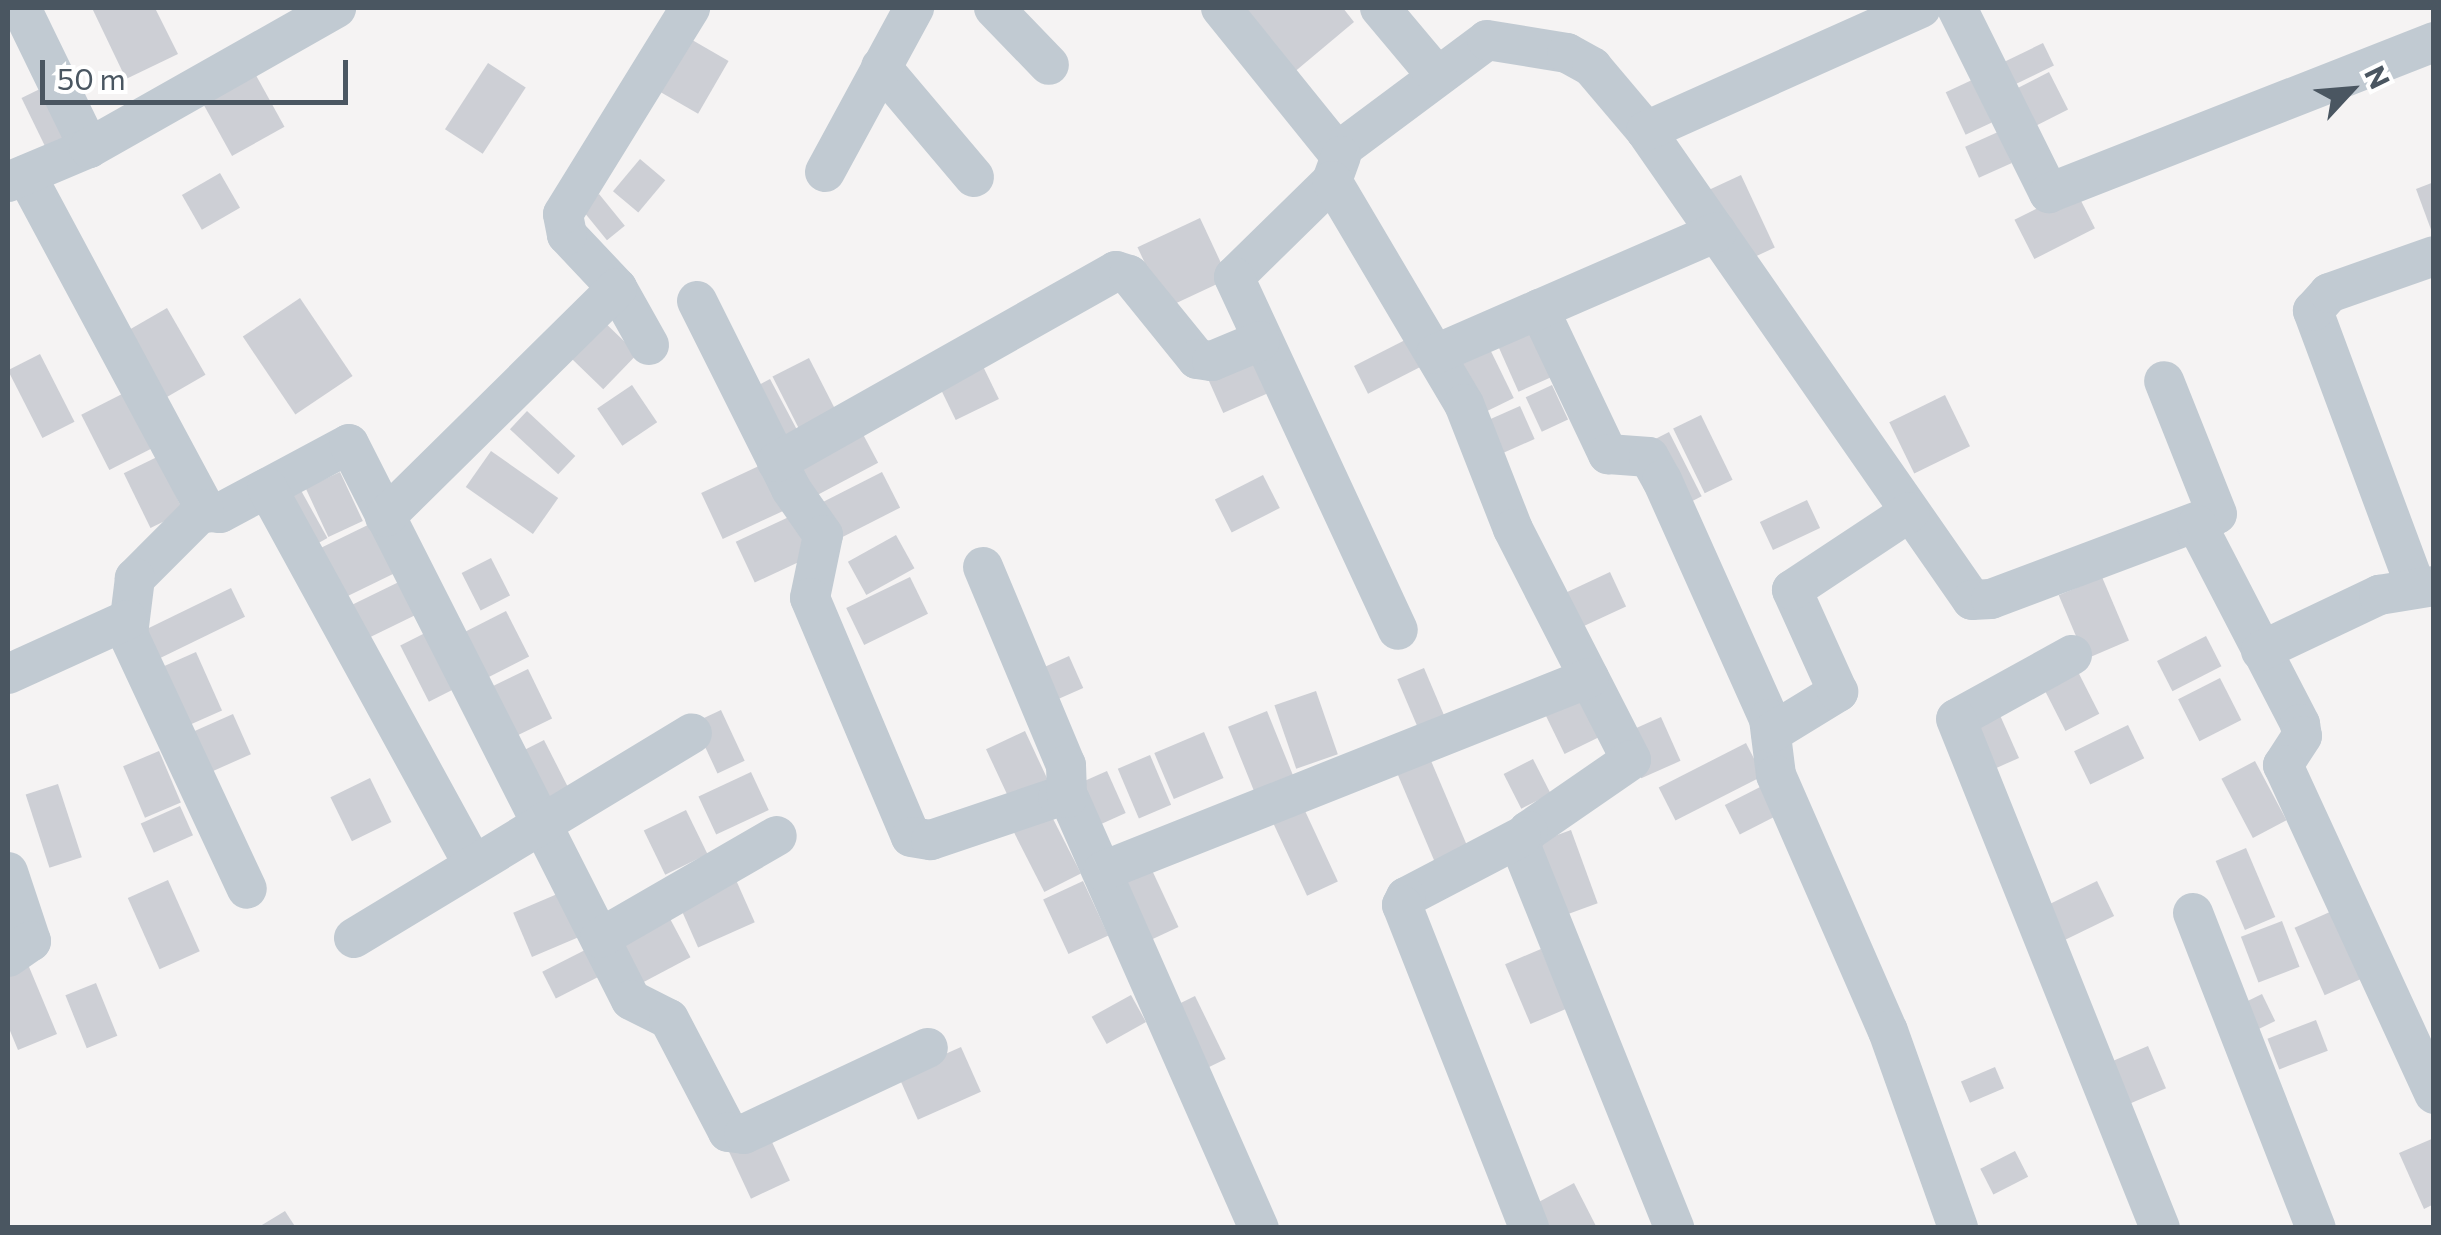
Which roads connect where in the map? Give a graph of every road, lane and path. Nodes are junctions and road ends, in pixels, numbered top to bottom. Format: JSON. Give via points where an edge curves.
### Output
{"nodes":[{"id":1,"x":21,"y":8,"type":"edge"},
{"id":2,"x":336,"y":8,"type":"edge"},
{"id":3,"x":690,"y":8,"type":"edge"},
{"id":4,"x":914,"y":8,"type":"edge"},
{"id":5,"x":994,"y":8,"type":"edge"},
{"id":6,"x":1220,"y":8,"type":"edge"},
{"id":7,"x":1380,"y":8,"type":"edge"},
{"id":8,"x":1920,"y":8,"type":"edge"},
{"id":9,"x":1957,"y":8,"type":"edge"},
{"id":10,"x":2434,"y":42,"type":"edge"},
{"id":11,"x":1049,"y":65,"type":"dead end"},
{"id":12,"x":882,"y":67,"type":"junction"},
{"id":13,"x":1438,"y":76,"type":"junction"},
{"id":14,"x":1646,"y":132,"type":"junction"},
{"id":15,"x":88,"y":148,"type":"junction"},
{"id":16,"x":1337,"y":167,"type":"junction"},
{"id":17,"x":825,"y":172,"type":"dead end"},
{"id":18,"x":974,"y":177,"type":"dead end"},
{"id":19,"x":17,"y":178,"type":"edge"},
{"id":20,"x":1717,"y":232,"type":"junction"},
{"id":21,"x":2434,"y":256,"type":"edge"},
{"id":22,"x":616,"y":288,"type":"junction"},
{"id":23,"x":697,"y":300,"type":"dead end"},
{"id":24,"x":1539,"y":309,"type":"junction"},
{"id":25,"x":1260,"y":341,"type":"junction"},
{"id":26,"x":648,"y":345,"type":"dead end"},
{"id":27,"x":1436,"y":354,"type":"junction"},
{"id":28,"x":2164,"y":381,"type":"dead end"},
{"id":29,"x":777,"y":462,"type":"junction"},
{"id":30,"x":267,"y":488,"type":"junction"},
{"id":31,"x":204,"y":508,"type":"junction"},
{"id":32,"x":1910,"y":512,"type":"junction"},
{"id":33,"x":385,"y":517,"type":"junction"},
{"id":34,"x":2197,"y":525,"type":"junction"},
{"id":35,"x":983,"y":568,"type":"dead end"},
{"id":36,"x":2425,"y":587,"type":"edge"},
{"id":37,"x":127,"y":620,"type":"junction"},
{"id":38,"x":1398,"y":630,"type":"dead end"},
{"id":39,"x":2261,"y":651,"type":"junction"},
{"id":40,"x":2072,"y":654,"type":"dead end"},
{"id":41,"x":8,"y":674,"type":"edge"},
{"id":42,"x":1589,"y":678,"type":"junction"},
{"id":43,"x":692,"y":733,"type":"dead end"},
{"id":44,"x":1771,"y":733,"type":"junction"},
{"id":45,"x":1068,"y":798,"type":"junction"},
{"id":46,"x":541,"y":822,"type":"junction"},
{"id":47,"x":776,"y":836,"type":"dead end"},
{"id":48,"x":1522,"y":837,"type":"junction"},
{"id":49,"x":473,"y":865,"type":"junction"},
{"id":50,"x":1103,"y":871,"type":"junction"},
{"id":51,"x":8,"y":872,"type":"edge"},
{"id":52,"x":247,"y":889,"type":"dead end"},
{"id":53,"x":2193,"y":913,"type":"dead end"},
{"id":54,"x":354,"y":938,"type":"dead end"},
{"id":55,"x":600,"y":938,"type":"junction"},
{"id":56,"x":8,"y":958,"type":"edge"},
{"id":57,"x":928,"y":1048,"type":"dead end"},
{"id":58,"x":2434,"y":1094,"type":"edge"},
{"id":59,"x":1259,"y":1228,"type":"edge"},
{"id":60,"x":1530,"y":1228,"type":"edge"},
{"id":61,"x":1674,"y":1228,"type":"edge"},
{"id":62,"x":1958,"y":1228,"type":"edge"},
{"id":63,"x":2160,"y":1228,"type":"edge"},
{"id":64,"x":2316,"y":1228,"type":"edge"}],
"edges":[{"from":1,"to":15,"type":"street"},
{"from":2,"to":15,"type":"street"},
{"from":3,"to":22,"type":"street","via":[[563,214],[568,234]]},
{"from":4,"to":12,"type":"street"},
{"from":5,"to":11,"type":"street"},
{"from":6,"to":16,"type":"street","via":[[1333,150]]},
{"from":7,"to":13,"type":"street"},
{"from":8,"to":14,"type":"street"},
{"from":9,"to":10,"type":"street","via":[[2040,183],[2056,194]]},
{"from":12,"to":17,"type":"street"},
{"from":12,"to":18,"type":"street"},
{"from":13,"to":14,"type":"street","via":[[1492,38],[1567,53],[1614,87]]},
{"from":13,"to":16,"type":"street"},
{"from":14,"to":20,"type":"street"},
{"from":15,"to":19,"type":"street"},
{"from":16,"to":25,"type":"street","via":[[1236,269],[1236,289]]},
{"from":16,"to":27,"type":"street"},
{"from":19,"to":31,"type":"street"},
{"from":20,"to":24,"type":"street"},
{"from":20,"to":32,"type":"street"},
{"from":21,"to":36,"type":"street","via":[[2329,294],[2313,311]]},
{"from":22,"to":26,"type":"street"},
{"from":22,"to":33,"type":"street"},
{"from":23,"to":29,"type":"street"},
{"from":24,"to":27,"type":"street"},
{"from":24,"to":44,"type":"street","via":[[1610,457],[1642,455],[1653,463]]},
{"from":25,"to":29,"type":"street","via":[[1212,361],[1197,359],[1129,274],[1116,272]]},
{"from":25,"to":38,"type":"street"},
{"from":27,"to":42,"type":"street","via":[[1477,432],[1513,529]]},
{"from":28,"to":34,"type":"street","via":[[2218,509]]},
{"from":29,"to":45,"type":"street","via":[[823,536],[810,598],[912,837],[931,840]]},
{"from":30,"to":31,"type":"street","via":[[220,513]]},
{"from":30,"to":33,"type":"street","via":[[348,444]]},
{"from":30,"to":49,"type":"street"},
{"from":31,"to":37,"type":"street","via":[[135,578]]},
{"from":32,"to":34,"type":"street","via":[[1966,595],[1980,602]]},
{"from":32,"to":44,"type":"street","via":[[1792,590],[1838,692]]},
{"from":33,"to":46,"type":"street"},
{"from":34,"to":39,"type":"street"},
{"from":35,"to":45,"type":"street","via":[[1066,765]]},
{"from":36,"to":39,"type":"street","via":[[2363,602]]},
{"from":37,"to":41,"type":"street"},
{"from":37,"to":52,"type":"street","via":[[135,652]]},
{"from":39,"to":58,"type":"street","via":[[2302,733],[2283,761],[2286,773]]},
{"from":40,"to":63,"type":"street","via":[[1956,719]]},
{"from":42,"to":48,"type":"street","via":[[1630,764]]},
{"from":42,"to":50,"type":"street"},
{"from":43,"to":46,"type":"street"},
{"from":44,"to":62,"type":"street","via":[[1776,775],[1888,1031]]},
{"from":45,"to":50,"type":"street"},
{"from":46,"to":49,"type":"street"},
{"from":46,"to":55,"type":"street"},
{"from":47,"to":55,"type":"street"},
{"from":48,"to":60,"type":"street","via":[[1402,905]]},
{"from":48,"to":61,"type":"street","via":[[1521,856]]},
{"from":49,"to":54,"type":"street"},
{"from":50,"to":59,"type":"street"},
{"from":51,"to":56,"type":"street","via":[[31,941]]},
{"from":53,"to":64,"type":"street"},
{"from":55,"to":57,"type":"street","via":[[632,1000],[670,1019],[732,1135]]}]}
